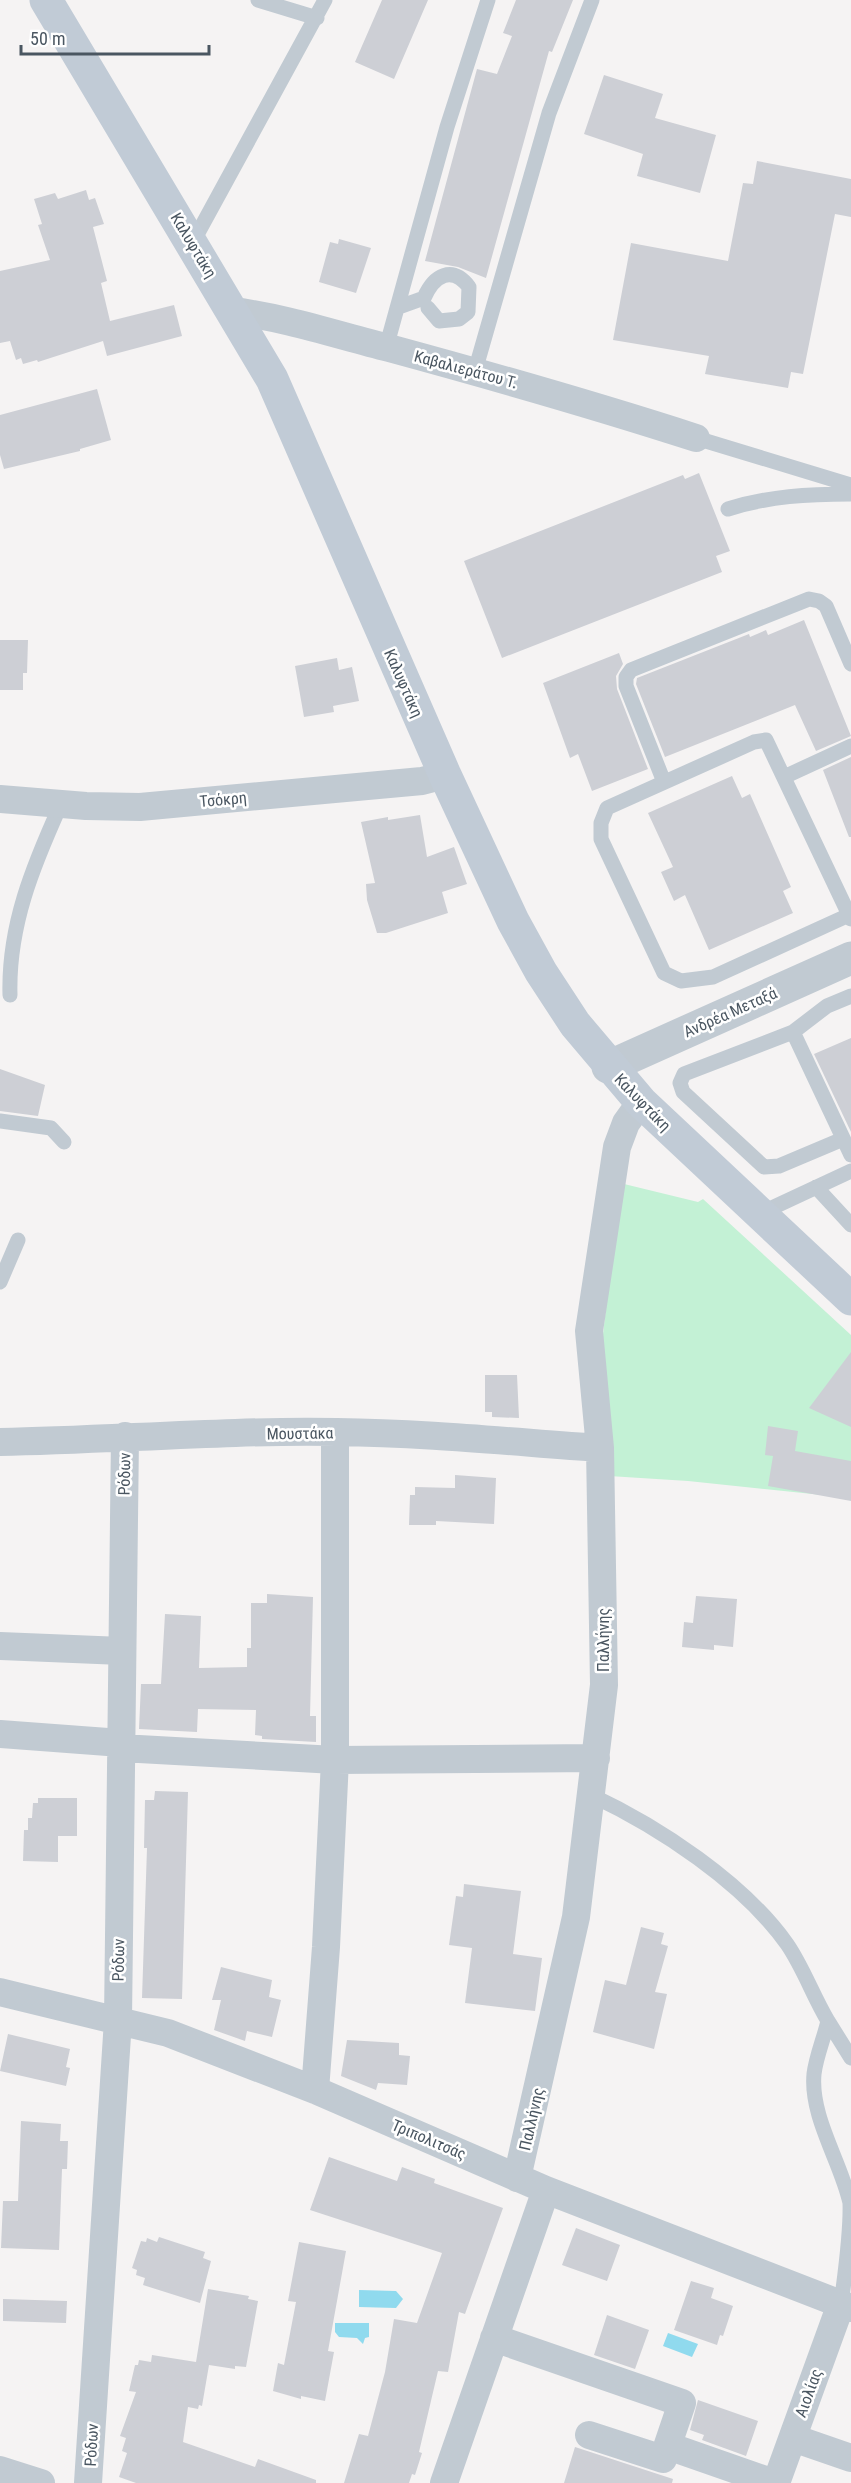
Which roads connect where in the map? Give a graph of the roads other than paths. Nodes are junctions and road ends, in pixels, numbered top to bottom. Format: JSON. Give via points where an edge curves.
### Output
{"nodes":[{"id":1,"x":46,"y":0,"type":"edge"},
{"id":2,"x":258,"y":0,"type":"edge"},
{"id":3,"x":325,"y":0,"type":"edge"},
{"id":4,"x":488,"y":0,"type":"edge"},
{"id":5,"x":592,"y":1,"type":"edge"},
{"id":6,"x":317,"y":18,"type":"junction"},
{"id":7,"x":193,"y":242,"type":"junction"},
{"id":8,"x":399,"y":307,"type":"junction"},
{"id":9,"x":428,"y":308,"type":"dead end"},
{"id":10,"x":233,"y":311,"type":"junction"},
{"id":11,"x":386,"y":348,"type":"junction"},
{"id":12,"x":475,"y":371,"type":"junction"},
{"id":13,"x":696,"y":438,"type":"joint"},
{"id":14,"x":851,"y":485,"type":"edge"},
{"id":15,"x":851,"y":494,"type":"edge"},
{"id":16,"x":728,"y":508,"type":"dead end"},
{"id":17,"x":851,"y":664,"type":"edge"},
{"id":18,"x":851,"y":746,"type":"edge"},
{"id":19,"x":446,"y":775,"type":"junction"},
{"id":20,"x":784,"y":777,"type":"junction"},
{"id":21,"x":664,"y":782,"type":"junction"},
{"id":22,"x":0,"y":799,"type":"edge"},
{"id":23,"x":62,"y":804,"type":"junction"},
{"id":24,"x":850,"y":917,"type":"edge"},
{"id":25,"x":851,"y":958,"type":"edge"},
{"id":26,"x":10,"y":996,"type":"dead end"},
{"id":27,"x":851,"y":996,"type":"edge"},
{"id":28,"x":793,"y":1032,"type":"junction"},
{"id":29,"x":608,"y":1067,"type":"junction"},
{"id":30,"x":641,"y":1102,"type":"junction"},
{"id":31,"x":0,"y":1121,"type":"edge"},
{"id":32,"x":843,"y":1138,"type":"junction"},
{"id":33,"x":64,"y":1142,"type":"dead end"},
{"id":34,"x":851,"y":1155,"type":"edge"},
{"id":35,"x":851,"y":1171,"type":"edge"},
{"id":36,"x":816,"y":1187,"type":"junction"},
{"id":37,"x":759,"y":1214,"type":"junction"},
{"id":38,"x":851,"y":1225,"type":"edge"},
{"id":39,"x":18,"y":1240,"type":"dead end"},
{"id":40,"x":0,"y":1282,"type":"edge"},
{"id":41,"x":851,"y":1299,"type":"edge"},
{"id":42,"x":335,"y":1432,"type":"junction"},
{"id":43,"x":124,"y":1436,"type":"junction"},
{"id":44,"x":0,"y":1442,"type":"edge"},
{"id":45,"x":600,"y":1448,"type":"junction"},
{"id":46,"x":0,"y":1646,"type":"edge"},
{"id":47,"x":122,"y":1651,"type":"junction"},
{"id":48,"x":0,"y":1734,"type":"edge"},
{"id":49,"x":121,"y":1745,"type":"junction"},
{"id":50,"x":596,"y":1758,"type":"junction"},
{"id":51,"x":335,"y":1760,"type":"junction"},
{"id":52,"x":591,"y":1795,"type":"junction"},
{"id":53,"x":0,"y":1992,"type":"edge"},
{"id":54,"x":118,"y":2020,"type":"junction"},
{"id":55,"x":828,"y":2021,"type":"junction"},
{"id":56,"x":851,"y":2058,"type":"edge"},
{"id":57,"x":315,"y":2090,"type":"junction"},
{"id":58,"x":517,"y":2178,"type":"junction"},
{"id":59,"x":546,"y":2190,"type":"junction"},
{"id":60,"x":851,"y":2201,"type":"edge"},
{"id":61,"x":846,"y":2306,"type":"edge"},
{"id":62,"x":494,"y":2338,"type":"junction"},
{"id":63,"x":589,"y":2435,"type":"dead end"},
{"id":64,"x":793,"y":2438,"type":"junction"},
{"id":65,"x":668,"y":2446,"type":"junction"},
{"id":66,"x":851,"y":2458,"type":"edge"},
{"id":67,"x":0,"y":2470,"type":"edge"},
{"id":68,"x":41,"y":2483,"type":"edge"},
{"id":69,"x":88,"y":2483,"type":"edge"},
{"id":70,"x":444,"y":2483,"type":"edge"},
{"id":71,"x":775,"y":2483,"type":"edge"}],
"edges":[{"from":1,"to":7,"type":"main road","name":"Καλυφτάκη"},
{"from":2,"to":6,"type":"lane"},
{"from":3,"to":6,"type":"lane"},
{"from":4,"to":8,"type":"lane","via":[[450,116]]},
{"from":5,"to":12,"type":"lane","via":[[549,113]]},
{"from":6,"to":7,"type":"lane"},
{"from":7,"to":10,"type":"main road","name":"Καλυφτάκη"},
{"from":8,"to":9,"type":"lane","via":[[424,298],[440,276],[462,277],[470,287],[468,312],[459,319],[439,321]]},
{"from":8,"to":11,"type":"lane"},
{"from":10,"to":11,"type":"street","name":"Καβαλιεράτου Τ.","via":[[299,322]]},
{"from":10,"to":19,"type":"main road","name":"Καλυφτάκη","via":[[272,379]]},
{"from":11,"to":12,"type":"street","name":"Καβαλιεράτου Τ."},
{"from":12,"to":13,"type":"street","name":"Καβαλιεράτου Τ."},
{"from":13,"to":14,"type":"lane"},
{"from":15,"to":16,"type":"lane","via":[[766,499]]},
{"from":17,"to":21,"type":"lane","via":[[826,606],[809,599],[631,670],[626,686]]},
{"from":18,"to":20,"type":"lane"},
{"from":19,"to":23,"type":"street","name":"Τσόκρη","via":[[410,782],[140,807]]},
{"from":19,"to":29,"type":"main road","name":"Καλυφτάκη","via":[[513,921],[541,972]]},
{"from":20,"to":21,"type":"lane","via":[[766,740]]},
{"from":20,"to":24,"type":"lane"},
{"from":21,"to":24,"type":"lane","via":[[607,808],[601,823],[601,839],[664,973],[681,981],[713,977]]},
{"from":22,"to":23,"type":"street","name":"Τσόκρη"},
{"from":23,"to":26,"type":"lane","via":[[24,893],[12,950]]},
{"from":25,"to":29,"type":"street","name":"Ανδρέα Μεταξά"},
{"from":27,"to":28,"type":"lane","via":[[827,1006]]},
{"from":28,"to":32,"type":"lane"},
{"from":28,"to":32,"type":"lane","via":[[684,1074],[680,1087],[764,1167],[779,1166]]},
{"from":29,"to":30,"type":"main road","name":"Καλυφτάκη"},
{"from":30,"to":37,"type":"main road","name":"Καλυφτάκη"},
{"from":30,"to":45,"type":"street","name":"Παλλήνης","via":[[626,1123],[617,1147],[589,1331]]},
{"from":31,"to":33,"type":"lane","via":[[51,1128]]},
{"from":32,"to":34,"type":"lane"},
{"from":35,"to":36,"type":"lane"},
{"from":36,"to":37,"type":"lane"},
{"from":36,"to":38,"type":"lane"},
{"from":37,"to":41,"type":"main road","name":"Καλυφτάκη"},
{"from":39,"to":40,"type":"lane"},
{"from":42,"to":43,"type":"street","name":"Μουστάκα"},
{"from":42,"to":45,"type":"street","name":"Μουστάκα"},
{"from":42,"to":51,"type":"street"},
{"from":43,"to":44,"type":"street","name":"Μουστάκα"},
{"from":43,"to":47,"type":"street","name":"Ρόδων"},
{"from":45,"to":50,"type":"street","name":"Παλλήνης","via":[[604,1685]]},
{"from":46,"to":47,"type":"street"},
{"from":47,"to":49,"type":"street","name":"Ρόδων"},
{"from":48,"to":49,"type":"street"},
{"from":49,"to":51,"type":"street"},
{"from":49,"to":54,"type":"street","name":"Ρόδων"},
{"from":50,"to":51,"type":"street"},
{"from":50,"to":52,"type":"street","name":"Παλλήνης"},
{"from":51,"to":57,"type":"street"},
{"from":52,"to":55,"type":"lane","via":[[629,1813],[712,1868],[745,1899],[787,1944]]},
{"from":52,"to":58,"type":"street","name":"Παλλήνης","via":[[576,1917]]},
{"from":53,"to":54,"type":"street","name":"Τριπολιτσάς"},
{"from":54,"to":57,"type":"street","name":"Τριπολιτσάς","via":[[168,2033]]},
{"from":54,"to":69,"type":"street","name":"Ρόδων"},
{"from":55,"to":56,"type":"lane"},
{"from":55,"to":60,"type":"lane","via":[[814,2074],[815,2090],[826,2135]]},
{"from":57,"to":58,"type":"street","name":"Τριπολιτσάς"},
{"from":58,"to":59,"type":"street","name":"Τριπολιτσάς"},
{"from":59,"to":61,"type":"street","name":"Τριπολιτσάς"},
{"from":59,"to":62,"type":"street"},
{"from":60,"to":61,"type":"lane"},
{"from":61,"to":64,"type":"street","name":"Αιολίας"},
{"from":62,"to":65,"type":"street","via":[[682,2403]]},
{"from":62,"to":70,"type":"street"},
{"from":63,"to":65,"type":"street","via":[[663,2459]]},
{"from":64,"to":66,"type":"street"},
{"from":64,"to":71,"type":"street","name":"Αιολίας"},
{"from":65,"to":71,"type":"street"},
{"from":67,"to":68,"type":"street"}]}
